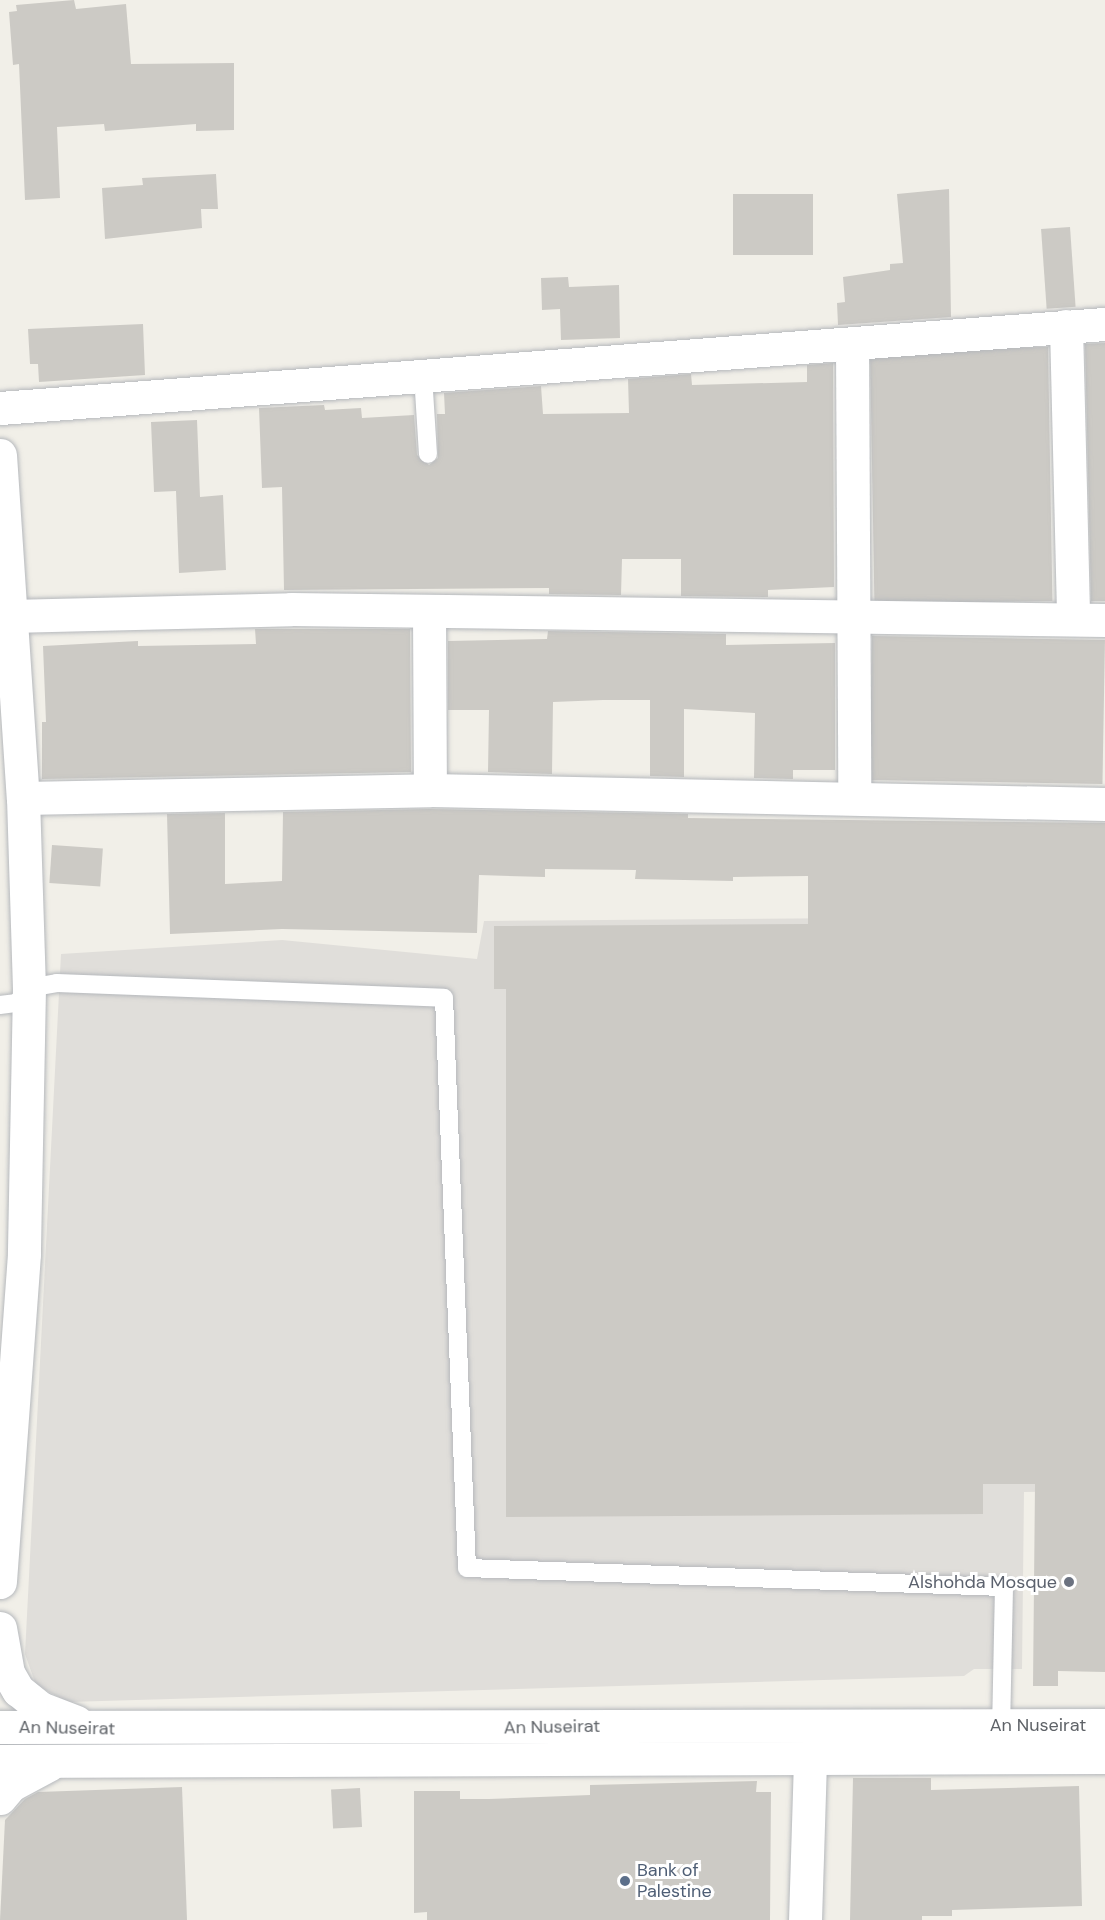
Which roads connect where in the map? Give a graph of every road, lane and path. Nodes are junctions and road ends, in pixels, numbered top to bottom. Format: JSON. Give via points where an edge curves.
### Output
{"nodes":[{"id":1,"x":1105,"y":324,"type":"edge"},
{"id":2,"x":1066,"y":326,"type":"junction"},
{"id":3,"x":852,"y":345,"type":"junction"},
{"id":4,"x":423,"y":375,"type":"junction"},
{"id":5,"x":0,"y":408,"type":"edge"},
{"id":6,"x":428,"y":454,"type":"dead end"},
{"id":7,"x":0,"y":455,"type":"edge"},
{"id":8,"x":429,"y":611,"type":"junction"},
{"id":9,"x":10,"y":616,"type":"junction"},
{"id":10,"x":856,"y":616,"type":"junction"},
{"id":11,"x":1073,"y":620,"type":"junction"},
{"id":12,"x":1105,"y":620,"type":"edge"},
{"id":13,"x":430,"y":790,"type":"junction"},
{"id":14,"x":23,"y":798,"type":"junction"},
{"id":15,"x":854,"y":798,"type":"junction"},
{"id":16,"x":1105,"y":804,"type":"edge"},
{"id":17,"x":29,"y":988,"type":"junction"},
{"id":18,"x":0,"y":1005,"type":"edge"},
{"id":19,"x":0,"y":1582,"type":"edge"},
{"id":20,"x":0,"y":1628,"type":"edge"},
{"id":21,"x":1105,"y":1725,"type":"edge"},
{"id":22,"x":0,"y":1726,"type":"edge"},
{"id":23,"x":105,"y":1728,"type":"junction"},
{"id":24,"x":1001,"y":1740,"type":"junction"},
{"id":25,"x":810,"y":1757,"type":"junction"},
{"id":26,"x":1105,"y":1757,"type":"edge"},
{"id":27,"x":0,"y":1761,"type":"edge"},
{"id":28,"x":51,"y":1763,"type":"junction"},
{"id":29,"x":0,"y":1798,"type":"edge"},
{"id":30,"x":806,"y":1920,"type":"edge"}],
"edges":[{"from":1,"to":2,"type":"street"},
{"from":2,"to":3,"type":"street"},
{"from":2,"to":11,"type":"street"},
{"from":3,"to":4,"type":"street"},
{"from":3,"to":10,"type":"street"},
{"from":4,"to":5,"type":"street"},
{"from":4,"to":6,"type":"lane"},
{"from":7,"to":9,"type":"street"},
{"from":8,"to":9,"type":"street","via":[[291,609]]},
{"from":8,"to":10,"type":"street"},
{"from":8,"to":13,"type":"street"},
{"from":9,"to":14,"type":"street"},
{"from":10,"to":11,"type":"street"},
{"from":10,"to":15,"type":"street"},
{"from":11,"to":12,"type":"street"},
{"from":13,"to":14,"type":"street"},
{"from":13,"to":15,"type":"street"},
{"from":14,"to":17,"type":"street"},
{"from":15,"to":16,"type":"street"},
{"from":17,"to":18,"type":"lane","via":[[17,1003]]},
{"from":17,"to":19,"type":"street","via":[[24,1254]]},
{"from":17,"to":24,"type":"lane","via":[[57,983],[444,998],[467,1568],[1004,1587]]},
{"from":20,"to":23,"type":"street","via":[[8,1673],[18,1690],[54,1715]]},
{"from":21,"to":24,"type":"street","name":"An Nuseirat"},
{"from":22,"to":23,"type":"street","name":"An Nuseirat"},
{"from":23,"to":24,"type":"street","name":"An Nuseirat"},
{"from":24,"to":25,"type":"street","name":"An Nuseirat"},
{"from":24,"to":26,"type":"street","name":"An Nuseirat"},
{"from":25,"to":28,"type":"street","name":"An Nuseirat"},
{"from":25,"to":30,"type":"street"},
{"from":27,"to":28,"type":"street","name":"An Nuseirat"},
{"from":28,"to":29,"type":"street","via":[[11,1785]]}]}
